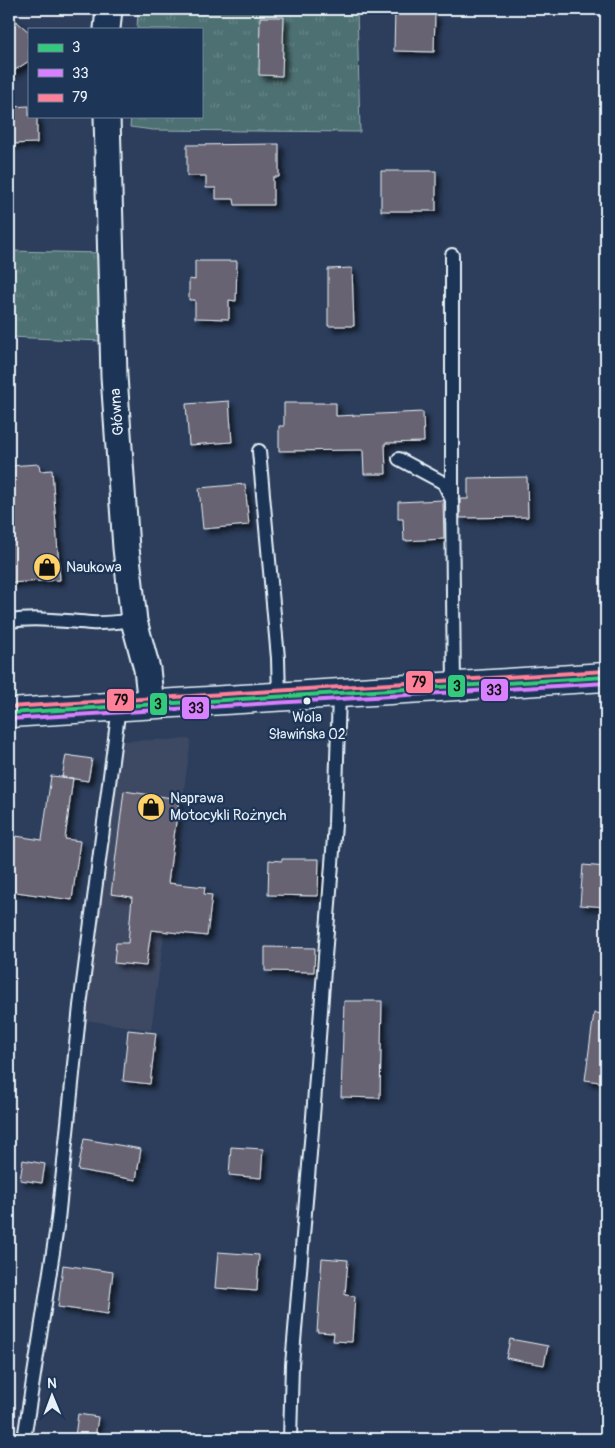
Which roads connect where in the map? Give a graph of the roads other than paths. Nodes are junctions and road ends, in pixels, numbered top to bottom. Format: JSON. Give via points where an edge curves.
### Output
{"nodes":[{"id":1,"x":109,"y":9,"type":"edge"},
{"id":2,"x":107,"y":28,"type":"edge"},
{"id":3,"x":107,"y":118,"type":"edge"},
{"id":4,"x":452,"y":255,"type":"dead end"},
{"id":5,"x":259,"y":452,"type":"dead end"},
{"id":6,"x":399,"y":458,"type":"dead end"},
{"id":7,"x":452,"y":500,"type":"junction"},
{"id":8,"x":134,"y":620,"type":"junction"},
{"id":9,"x":9,"y":622,"type":"edge"},
{"id":10,"x":606,"y":677,"type":"edge"},
{"id":11,"x":454,"y":686,"type":"junction"},
{"id":12,"x":339,"y":694,"type":"junction"},
{"id":13,"x":279,"y":697,"type":"junction"},
{"id":14,"x":151,"y":705,"type":"junction"},
{"id":15,"x":119,"y":707,"type":"junction"},
{"id":16,"x":9,"y":713,"type":"edge"},
{"id":17,"x":24,"y":1439,"type":"edge"},
{"id":18,"x":290,"y":1439,"type":"edge"}],
"edges":[{"from":1,"to":2,"type":"street"},
{"from":3,"to":8,"type":"street","name":"Główna","via":[[114,376]]},
{"from":4,"to":7,"type":"lane"},
{"from":5,"to":13,"type":"lane"},
{"from":6,"to":7,"type":"lane","via":[[444,483]]},
{"from":7,"to":11,"type":"lane"},
{"from":8,"to":9,"type":"lane","via":[[93,623],[22,619]]},
{"from":8,"to":14,"type":"street","name":"Główna","via":[[147,669]]},
{"from":10,"to":11,"type":"main road"},
{"from":11,"to":12,"type":"main road"},
{"from":12,"to":13,"type":"main road"},
{"from":12,"to":18,"type":"lane","via":[[335,824],[292,1365]]},
{"from":13,"to":14,"type":"main road"},
{"from":14,"to":15,"type":"main road"},
{"from":15,"to":16,"type":"main road"},
{"from":15,"to":17,"type":"lane","via":[[80,1006],[58,1220]]}]}
